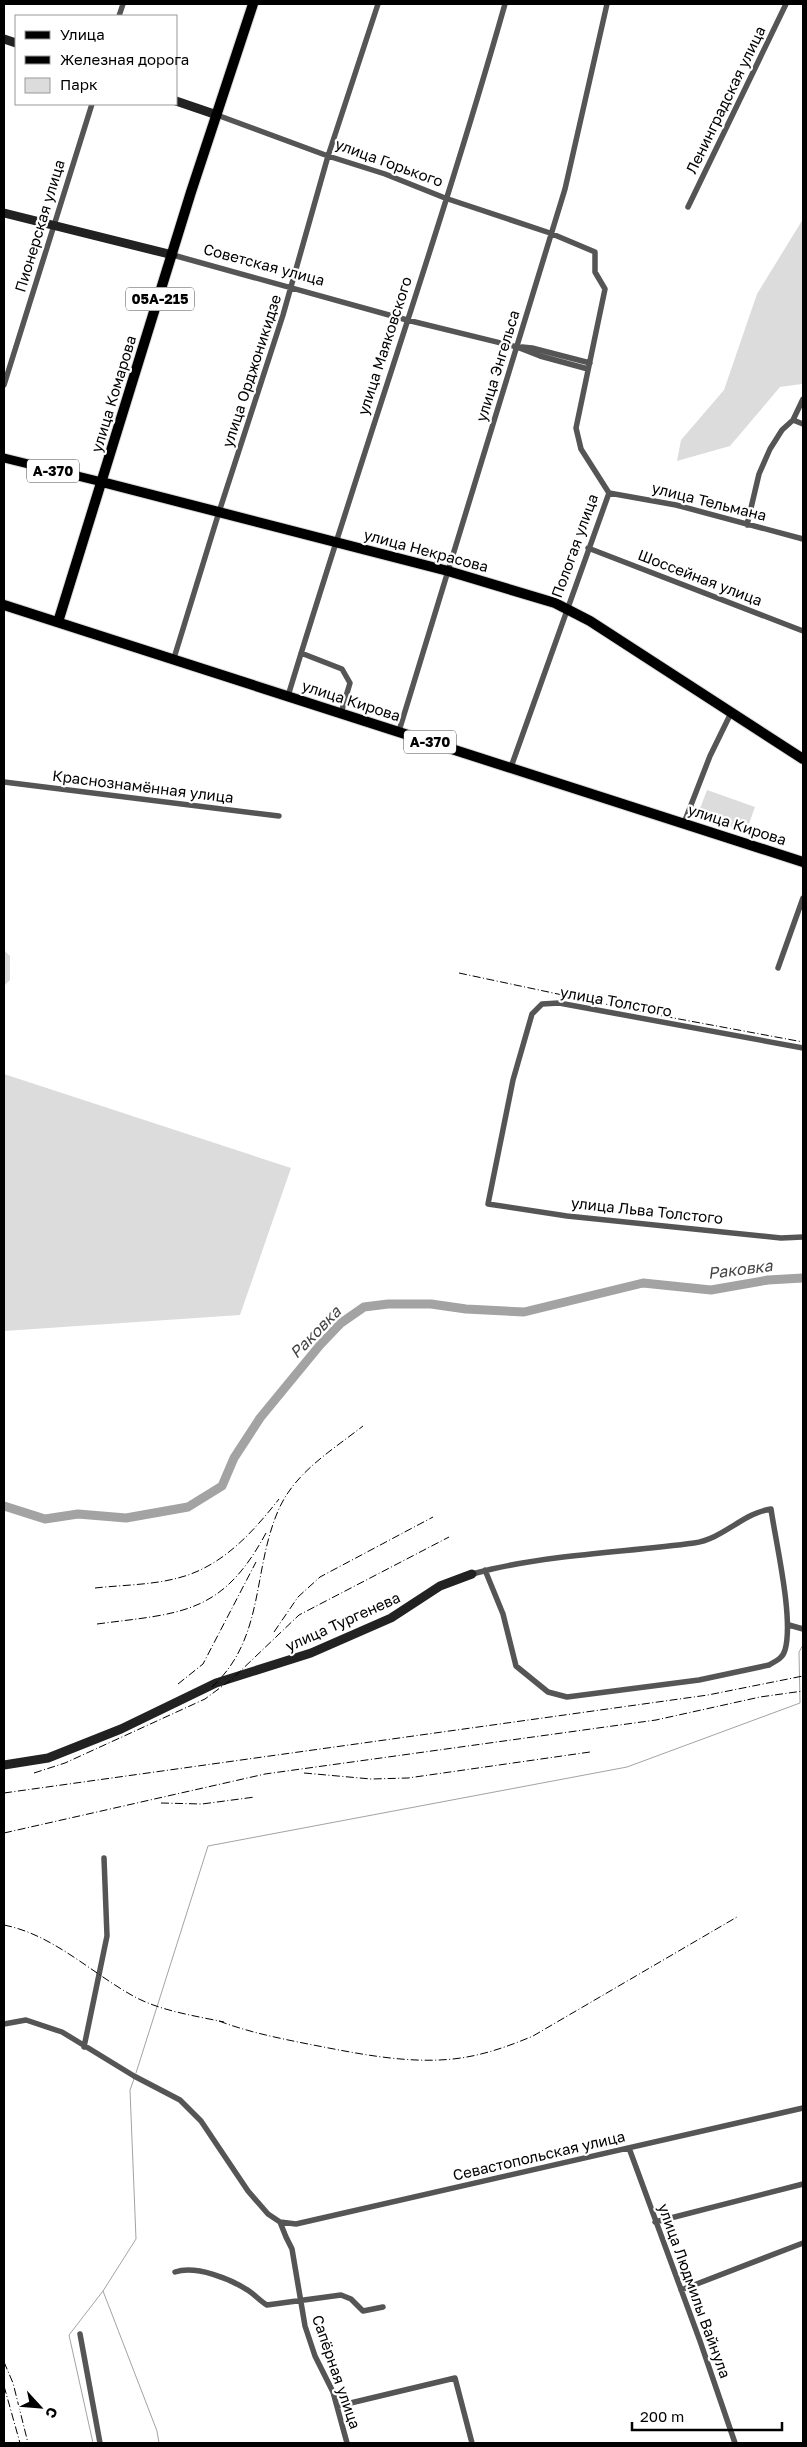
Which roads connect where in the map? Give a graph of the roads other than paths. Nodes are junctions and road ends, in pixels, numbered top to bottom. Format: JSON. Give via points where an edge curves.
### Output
{"nodes":[{"id":1,"x":253,"y":4,"type":"edge"},
{"id":2,"x":378,"y":4,"type":"edge"},
{"id":3,"x":505,"y":4,"type":"edge"},
{"id":4,"x":607,"y":4,"type":"edge"},
{"id":5,"x":786,"y":4,"type":"edge"},
{"id":6,"x":178,"y":102,"type":"edge"},
{"id":7,"x":92,"y":105,"type":"edge"},
{"id":8,"x":217,"y":115,"type":"junction"},
{"id":9,"x":328,"y":156,"type":"junction"},
{"id":10,"x":445,"y":198,"type":"junction"},
{"id":11,"x":688,"y":207,"type":"dead end"},
{"id":12,"x":4,"y":213,"type":"edge"},
{"id":13,"x":53,"y":226,"type":"junction"},
{"id":14,"x":550,"y":233,"type":"junction"},
{"id":15,"x":592,"y":250,"type":"joint"},
{"id":16,"x":173,"y":255,"type":"junction"},
{"id":17,"x":292,"y":288,"type":"junction"},
{"id":18,"x":406,"y":320,"type":"junction"},
{"id":19,"x":517,"y":347,"type":"junction"},
{"id":20,"x":590,"y":363,"type":"junction"},
{"id":21,"x":588,"y":369,"type":"junction"},
{"id":22,"x":4,"y":385,"type":"edge"},
{"id":23,"x":803,"y":399,"type":"edge"},
{"id":24,"x":793,"y":420,"type":"junction"},
{"id":25,"x":803,"y":424,"type":"edge"},
{"id":26,"x":4,"y":458,"type":"edge"},
{"id":27,"x":102,"y":482,"type":"junction"},
{"id":28,"x":608,"y":493,"type":"junction"},
{"id":29,"x":219,"y":512,"type":"junction"},
{"id":30,"x":747,"y":525,"type":"junction"},
{"id":31,"x":803,"y":539,"type":"edge"},
{"id":32,"x":335,"y":542,"type":"junction"},
{"id":33,"x":588,"y":548,"type":"junction"},
{"id":34,"x":448,"y":571,"type":"junction"},
{"id":35,"x":4,"y":605,"type":"edge"},
{"id":36,"x":566,"y":608,"type":"junction"},
{"id":37,"x":58,"y":622,"type":"junction"},
{"id":38,"x":803,"y":631,"type":"edge"},
{"id":39,"x":301,"y":653,"type":"junction"},
{"id":40,"x":174,"y":658,"type":"junction"},
{"id":41,"x":288,"y":696,"type":"junction"},
{"id":42,"x":340,"y":713,"type":"junction"},
{"id":43,"x":731,"y":713,"type":"junction"},
{"id":44,"x":399,"y":731,"type":"junction"},
{"id":45,"x":802,"y":754,"type":"edge"},
{"id":46,"x":511,"y":767,"type":"junction"},
{"id":47,"x":4,"y":782,"type":"edge"},
{"id":48,"x":278,"y":816,"type":"dead end"},
{"id":49,"x":684,"y":823,"type":"junction"},
{"id":50,"x":803,"y":862,"type":"edge"},
{"id":51,"x":803,"y":898,"type":"edge"},
{"id":52,"x":778,"y":968,"type":"dead end"},
{"id":53,"x":803,"y":1048,"type":"edge"},
{"id":54,"x":488,"y":1204,"type":"joint"},
{"id":55,"x":803,"y":1237,"type":"edge"},
{"id":56,"x":485,"y":1570,"type":"junction"},
{"id":57,"x":472,"y":1574,"type":"joint"},
{"id":58,"x":789,"y":1625,"type":"junction"},
{"id":59,"x":803,"y":1629,"type":"edge"},
{"id":60,"x":4,"y":1765,"type":"edge"},
{"id":61,"x":104,"y":1858,"type":"dead end"},
{"id":62,"x":4,"y":2024,"type":"edge"},
{"id":63,"x":84,"y":2047,"type":"junction"},
{"id":64,"x":803,"y":2108,"type":"edge"},
{"id":65,"x":629,"y":2148,"type":"junction"},
{"id":66,"x":803,"y":2184,"type":"edge"},
{"id":67,"x":280,"y":2222,"type":"junction"},
{"id":68,"x":655,"y":2222,"type":"junction"},
{"id":69,"x":803,"y":2243,"type":"edge"},
{"id":70,"x":175,"y":2272,"type":"dead end"},
{"id":71,"x":681,"y":2290,"type":"junction"},
{"id":72,"x":300,"y":2302,"type":"junction"},
{"id":73,"x":383,"y":2307,"type":"dead end"},
{"id":74,"x":80,"y":2334,"type":"dead end"},
{"id":75,"x":338,"y":2406,"type":"junction"},
{"id":76,"x":100,"y":2443,"type":"edge"},
{"id":77,"x":347,"y":2443,"type":"edge"},
{"id":78,"x":472,"y":2443,"type":"edge"},
{"id":79,"x":735,"y":2443,"type":"edge"}],
"edges":[{"from":1,"to":8,"type":"highway","name":"улица Комарова","number":"05А-215"},
{"from":2,"to":9,"type":"street","name":"улица Орджоникидзе"},
{"from":3,"to":10,"type":"street","name":"улица Маяковского"},
{"from":4,"to":14,"type":"street","name":"улица Энгельса","via":[[565,189]]},
{"from":5,"to":11,"type":"street","name":"Ленинградская улица"},
{"from":6,"to":8,"type":"street","name":"улица Горького"},
{"from":7,"to":13,"type":"street","name":"Пионерская улица"},
{"from":8,"to":9,"type":"street","name":"улица Горького"},
{"from":8,"to":16,"type":"highway","name":"улица Комарова","number":"05А-215"},
{"from":9,"to":10,"type":"street","name":"улица Горького"},
{"from":9,"to":17,"type":"street","name":"улица Орджоникидзе"},
{"from":10,"to":14,"type":"street","name":"улица Горького"},
{"from":10,"to":18,"type":"street","name":"улица Маяковского"},
{"from":12,"to":13,"type":"street","name":"Советская улица"},
{"from":13,"to":16,"type":"street","name":"Советская улица"},
{"from":13,"to":22,"type":"street","name":"Пионерская улица"},
{"from":14,"to":15,"type":"street","name":"улица Горького"},
{"from":14,"to":19,"type":"street","name":"улица Энгельса"},
{"from":15,"to":20,"type":"street","name":"Пологая улица","via":[[596,256],[595,272],[605,289]]},
{"from":16,"to":17,"type":"street","name":"Советская улица"},
{"from":16,"to":27,"type":"highway","name":"улица Комарова","number":"05А-215"},
{"from":17,"to":18,"type":"street","name":"Советская улица"},
{"from":17,"to":29,"type":"street","name":"улица Орджоникидзе"},
{"from":18,"to":19,"type":"street","name":"Советская улица"},
{"from":18,"to":32,"type":"street","name":"улица Маяковского"},
{"from":19,"to":20,"type":"street","name":"Советская улица"},
{"from":19,"to":21,"type":"street","name":"Советская улица"},
{"from":19,"to":34,"type":"street","name":"улица Энгельса"},
{"from":20,"to":21,"type":"street","name":"Пологая улица"},
{"from":21,"to":28,"type":"street","name":"Пологая улица","via":[[576,423],[577,433],[581,450]]},
{"from":23,"to":24,"type":"street"},
{"from":24,"to":25,"type":"street"},
{"from":24,"to":30,"type":"street","via":[[782,430],[759,474]]},
{"from":26,"to":27,"type":"main road","name":"улица Некрасова","number":"А-370"},
{"from":27,"to":29,"type":"highway","name":"улица Некрасова","number":"А-370"},
{"from":27,"to":37,"type":"highway","name":"улица Комарова"},
{"from":28,"to":30,"type":"street","name":"улица Тельмана","via":[[676,505]]},
{"from":28,"to":33,"type":"street","name":"Пологая улица"},
{"from":29,"to":32,"type":"highway","name":"улица Некрасова","number":"А-370"},
{"from":29,"to":40,"type":"street","name":"улица Орджоникидзе"},
{"from":30,"to":31,"type":"street","name":"улица Тельмана"},
{"from":32,"to":34,"type":"highway","name":"улица Некрасова","number":"А-370"},
{"from":32,"to":39,"type":"street","name":"улица Маяковского"},
{"from":33,"to":36,"type":"street","name":"Пологая улица"},
{"from":33,"to":38,"type":"street","name":"Шоссейная улица"},
{"from":34,"to":36,"type":"highway","name":"улица Некрасова","number":"А-370"},
{"from":34,"to":44,"type":"street","name":"улица Энгельса"},
{"from":35,"to":37,"type":"highway","name":"улица Кирова","number":"А-370"},
{"from":36,"to":43,"type":"highway","name":"улица Некрасова","number":"А-370"},
{"from":36,"to":46,"type":"street","name":"Пологая улица"},
{"from":37,"to":40,"type":"highway","name":"улица Кирова","number":"А-370"},
{"from":39,"to":41,"type":"street","name":"улица Маяковского"},
{"from":39,"to":42,"type":"street","via":[[342,669],[350,684]]},
{"from":40,"to":41,"type":"highway","name":"улица Кирова","number":"А-370"},
{"from":41,"to":42,"type":"highway","name":"улица Кирова","number":"А-370"},
{"from":42,"to":44,"type":"highway","name":"улица Кирова","number":"А-370"},
{"from":43,"to":45,"type":"highway","name":"улица Некрасова","number":"А-370"},
{"from":43,"to":49,"type":"street"},
{"from":44,"to":46,"type":"highway","name":"улица Кирова","number":"А-370"},
{"from":46,"to":49,"type":"highway","name":"улица Кирова","number":"А-370"},
{"from":47,"to":48,"type":"street","name":"Краснознамённая улица"},
{"from":49,"to":50,"type":"highway","name":"улица Кирова","number":"А-370"},
{"from":51,"to":52,"type":"street"},
{"from":53,"to":54,"type":"street","name":"улица Толстого","via":[[560,1003],[542,1004],[532,1014],[513,1080]]},
{"from":54,"to":55,"type":"street","name":"улица Льва Толстого","via":[[567,1216],[781,1238]]},
{"from":56,"to":57,"type":"street","name":"улица Тургенева"},
{"from":56,"to":58,"type":"street","name":"улица Тургенева","via":[[544,1558],[694,1543],[725,1532],[758,1511],[771,1509]]},
{"from":56,"to":58,"type":"street","via":[[503,1614],[516,1666],[548,1692],[558,1696],[699,1680],[769,1665],[779,1660],[785,1651]]},
{"from":57,"to":60,"type":"street","name":"улица Тургенева","via":[[440,1586],[391,1618],[311,1653],[216,1683],[121,1729],[48,1758]]},
{"from":58,"to":59,"type":"street"},
{"from":61,"to":63,"type":"street","via":[[107,1936]]},
{"from":62,"to":63,"type":"street","via":[[26,2020],[38,2023],[62,2032]]},
{"from":63,"to":67,"type":"street","via":[[189,2108],[214,2138],[248,2191],[268,2214]]},
{"from":64,"to":65,"type":"street","name":"Севастопольская улица"},
{"from":65,"to":67,"type":"street","name":"Севастопольская улица","via":[[296,2224]]},
{"from":65,"to":68,"type":"street","name":"улица Людмилы Вайнула"},
{"from":66,"to":68,"type":"street"},
{"from":67,"to":72,"type":"street","name":"Сапёрная улица","via":[[292,2249]]},
{"from":68,"to":71,"type":"street","name":"улица Людмилы Вайнула"},
{"from":69,"to":71,"type":"street"},
{"from":70,"to":72,"type":"street","via":[[186,2269],[198,2271],[232,2282],[267,2305]]},
{"from":71,"to":79,"type":"street","name":"улица Людмилы Вайнула"},
{"from":72,"to":73,"type":"street","via":[[341,2295],[351,2299],[363,2311]]},
{"from":72,"to":75,"type":"street","name":"Сапёрная улица","via":[[315,2356]]},
{"from":74,"to":76,"type":"street"},
{"from":75,"to":77,"type":"street","name":"Сапёрная улица"},
{"from":75,"to":78,"type":"street","via":[[455,2378]]}]}
